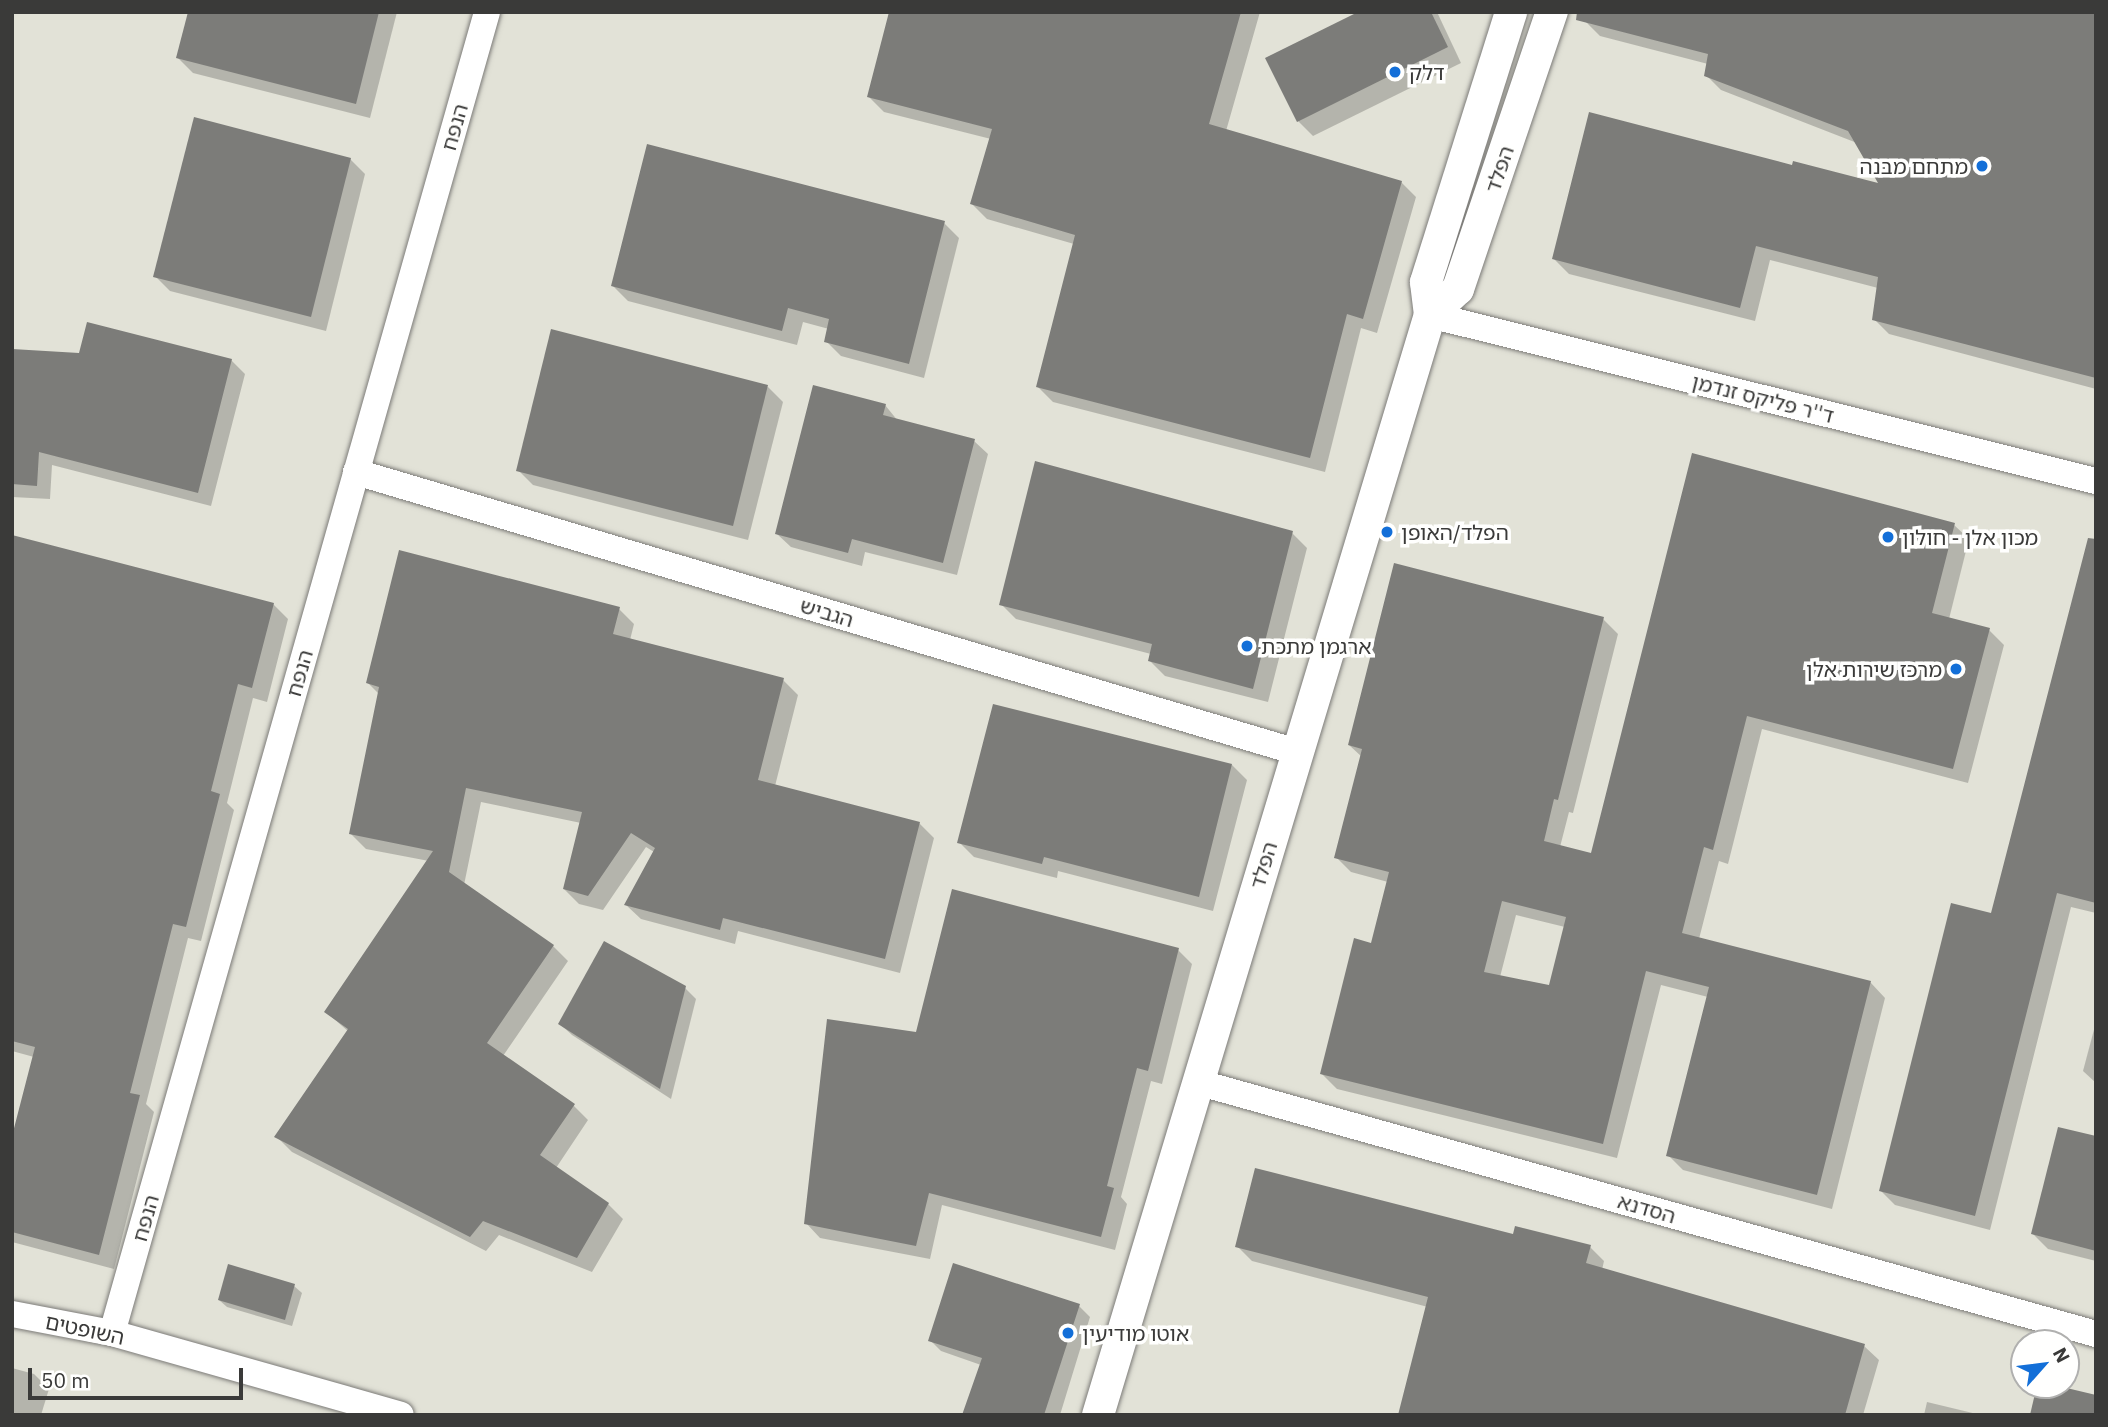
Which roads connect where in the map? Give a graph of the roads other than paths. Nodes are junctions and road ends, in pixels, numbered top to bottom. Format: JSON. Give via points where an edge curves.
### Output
{"nodes":[{"id":1,"x":487,"y":12,"type":"edge"},
{"id":2,"x":1511,"y":12,"type":"edge"},
{"id":3,"x":1552,"y":12,"type":"edge"},
{"id":4,"x":1430,"y":315,"type":"junction"},
{"id":5,"x":356,"y":472,"type":"junction"},
{"id":6,"x":2096,"y":481,"type":"edge"},
{"id":7,"x":1297,"y":752,"type":"junction"},
{"id":8,"x":1198,"y":1082,"type":"junction"},
{"id":9,"x":12,"y":1314,"type":"edge"},
{"id":10,"x":112,"y":1333,"type":"junction"},
{"id":11,"x":2096,"y":1334,"type":"edge"},
{"id":12,"x":401,"y":1415,"type":"edge"},
{"id":13,"x":1098,"y":1415,"type":"edge"}],
"edges":[{"from":1,"to":5,"type":"street","name":"הנפח"},
{"from":2,"to":4,"type":"street","name":"הפלד","via":[[1426,282]]},
{"from":3,"to":4,"type":"street","name":"הפלד","via":[[1458,289]]},
{"from":4,"to":6,"type":"street","name":"ד''ר פליקס זנדמן"},
{"from":4,"to":7,"type":"street","name":"הפלד"},
{"from":5,"to":7,"type":"street","name":"הגביש"},
{"from":5,"to":10,"type":"street","name":"הנפח"},
{"from":7,"to":8,"type":"street","name":"הפלד"},
{"from":8,"to":11,"type":"street","name":"הסדנא"},
{"from":8,"to":13,"type":"street","name":"הפלד"},
{"from":9,"to":10,"type":"street","name":"השופטים"},
{"from":10,"to":12,"type":"street","name":"השופטים"}]}
